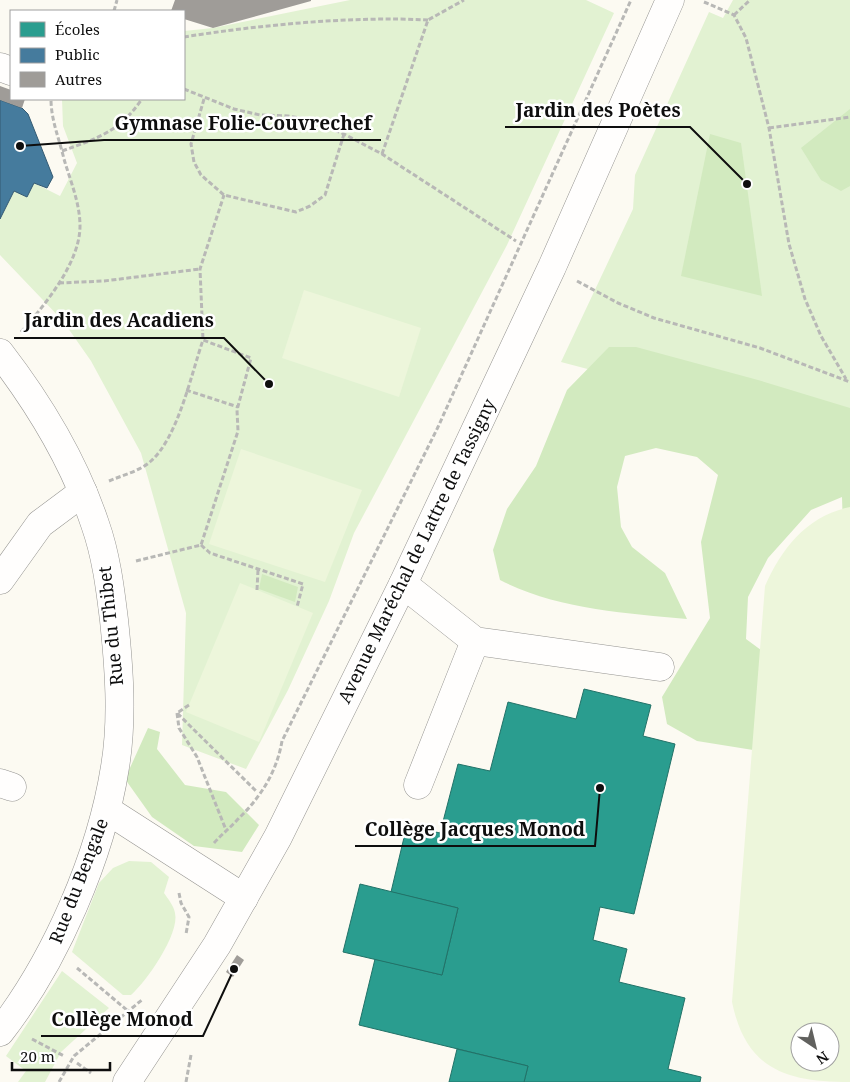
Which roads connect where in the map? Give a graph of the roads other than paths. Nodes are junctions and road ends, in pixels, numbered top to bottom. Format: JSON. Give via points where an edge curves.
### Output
{"nodes":[{"id":1,"x":670,"y":0,"type":"edge"},
{"id":2,"x":0,"y":353,"type":"edge"},
{"id":3,"x":83,"y":492,"type":"junction"},
{"id":4,"x":0,"y":580,"type":"edge"},
{"id":5,"x":403,"y":584,"type":"junction"},
{"id":6,"x":475,"y":641,"type":"junction"},
{"id":7,"x":660,"y":667,"type":"dead end"},
{"id":8,"x":119,"y":715,"type":"joint"},
{"id":9,"x":418,"y":785,"type":"dead end"},
{"id":10,"x":107,"y":810,"type":"junction"},
{"id":11,"x":244,"y":898,"type":"junction"},
{"id":12,"x":0,"y":1032,"type":"edge"},
{"id":13,"x":127,"y":1082,"type":"edge"}],
"edges":[{"from":1,"to":5,"type":"street","name":"Avenue Maréchal de Lattre de Tassigny","via":[[552,267]]},
{"from":2,"to":3,"type":"street","name":"Rue du Thibet","via":[[46,420]]},
{"from":3,"to":4,"type":"street","via":[[40,524]]},
{"from":3,"to":8,"type":"street","name":"Rue du Thibet","via":[[96,525],[106,567],[116,642]]},
{"from":5,"to":6,"type":"street"},
{"from":5,"to":11,"type":"street","name":"Avenue Maréchal de Lattre de Tassigny","via":[[278,837]]},
{"from":6,"to":7,"type":"street"},
{"from":6,"to":9,"type":"street"},
{"from":8,"to":10,"type":"street","name":"Rue du Bengale"},
{"from":10,"to":11,"type":"street"},
{"from":10,"to":12,"type":"street","name":"Rue du Bengale","via":[[75,900],[53,949]]},
{"from":11,"to":13,"type":"street","name":"Avenue Maréchal de Lattre de Tassigny"}]}
